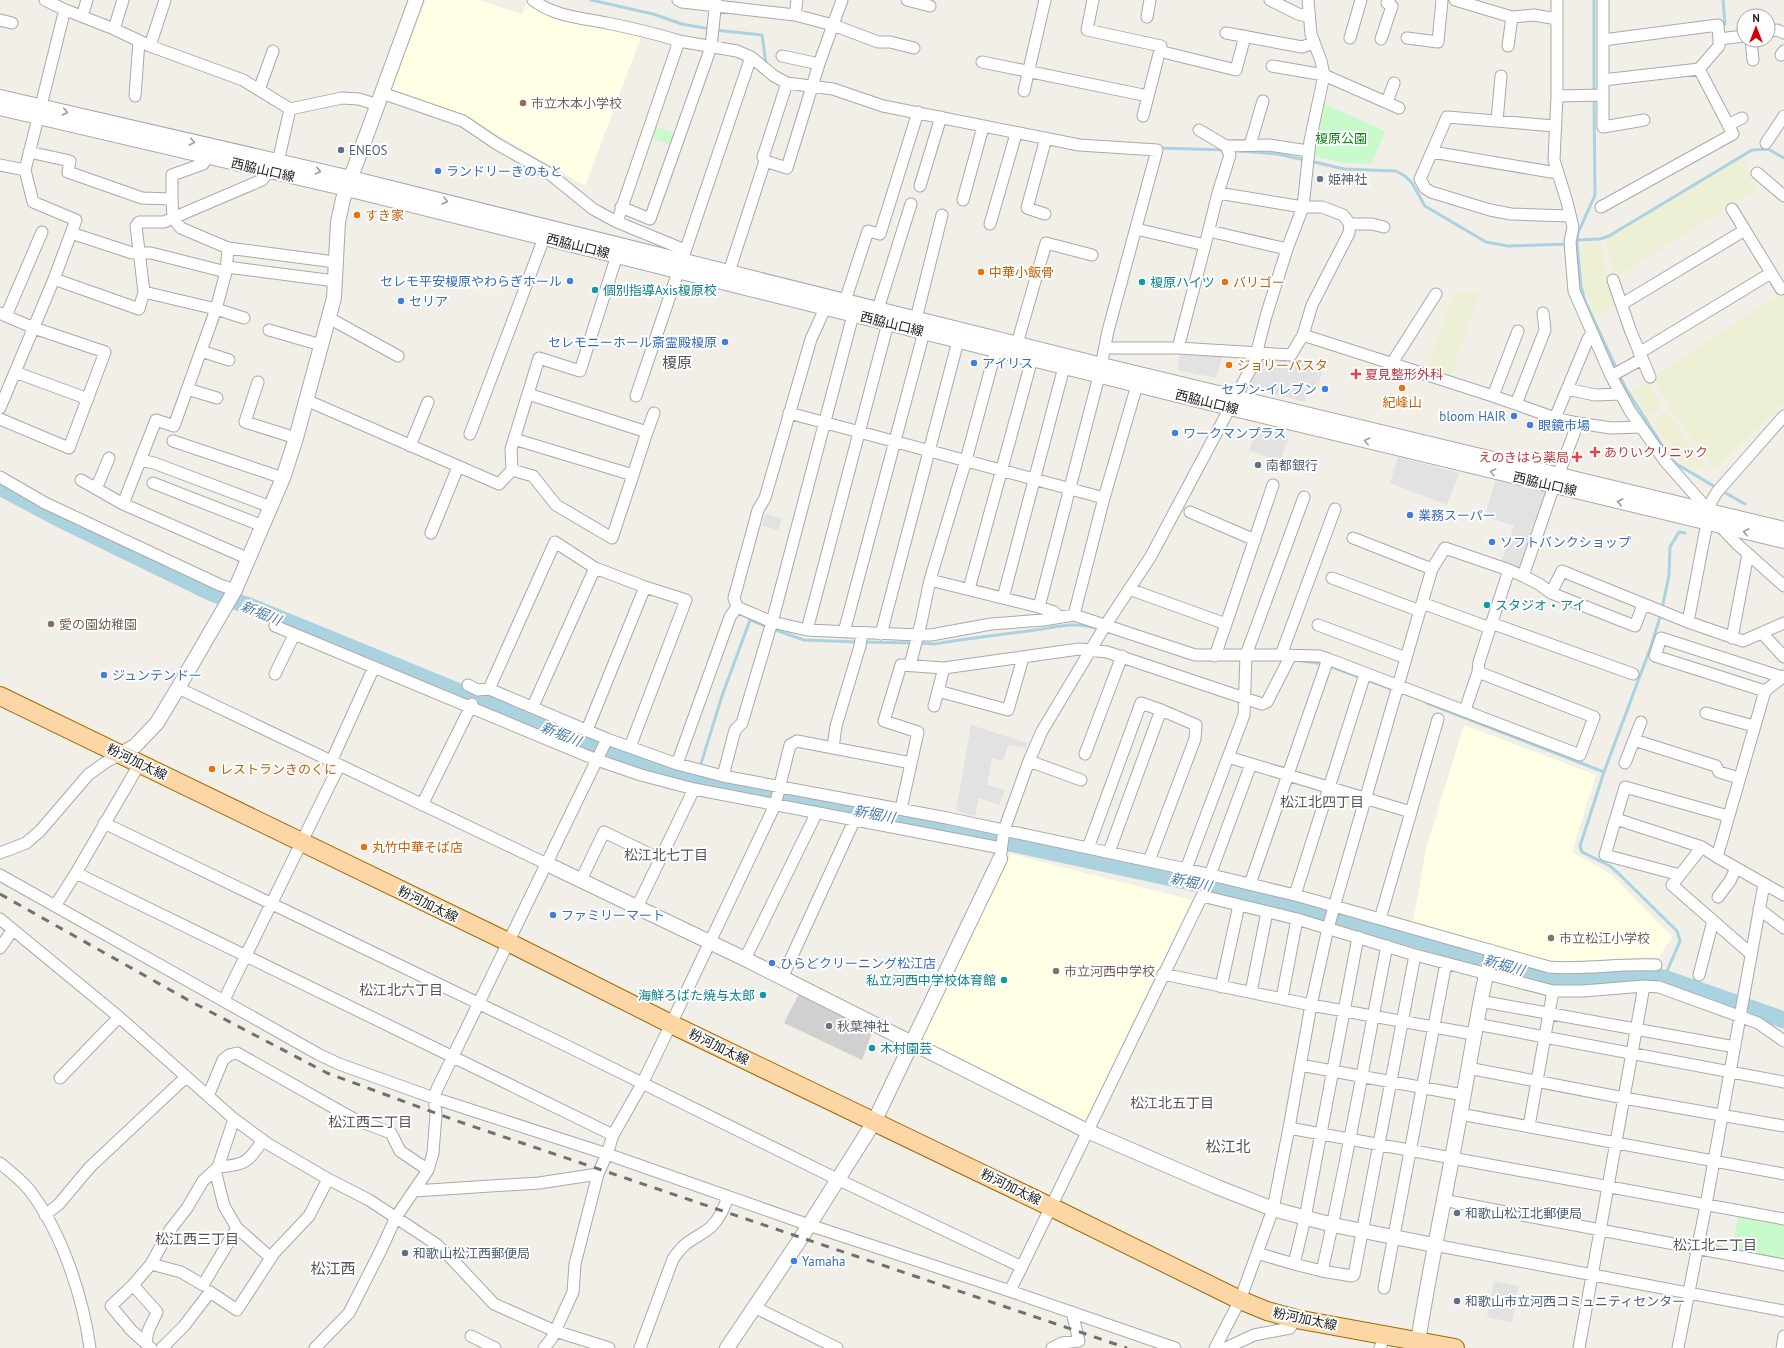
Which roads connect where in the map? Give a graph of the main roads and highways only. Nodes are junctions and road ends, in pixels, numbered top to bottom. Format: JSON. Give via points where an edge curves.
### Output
{"nodes":[{"id":1,"x":0,"y":696,"type":"edge"},
{"id":2,"x":1382,"y":1342,"type":"edge"},
{"id":3,"x":1417,"y":1345,"type":"edge"},
{"id":4,"x":1455,"y":1348,"type":"edge"}],
"edges":[{"from":1,"to":2,"type":"main road","name":"粉河加太線","via":[[1240,1300],[1267,1311]]},
{"from":2,"to":3,"type":"main road","name":"粉河加太線"},
{"from":3,"to":4,"type":"main road","name":"粉河加太線"}]}
